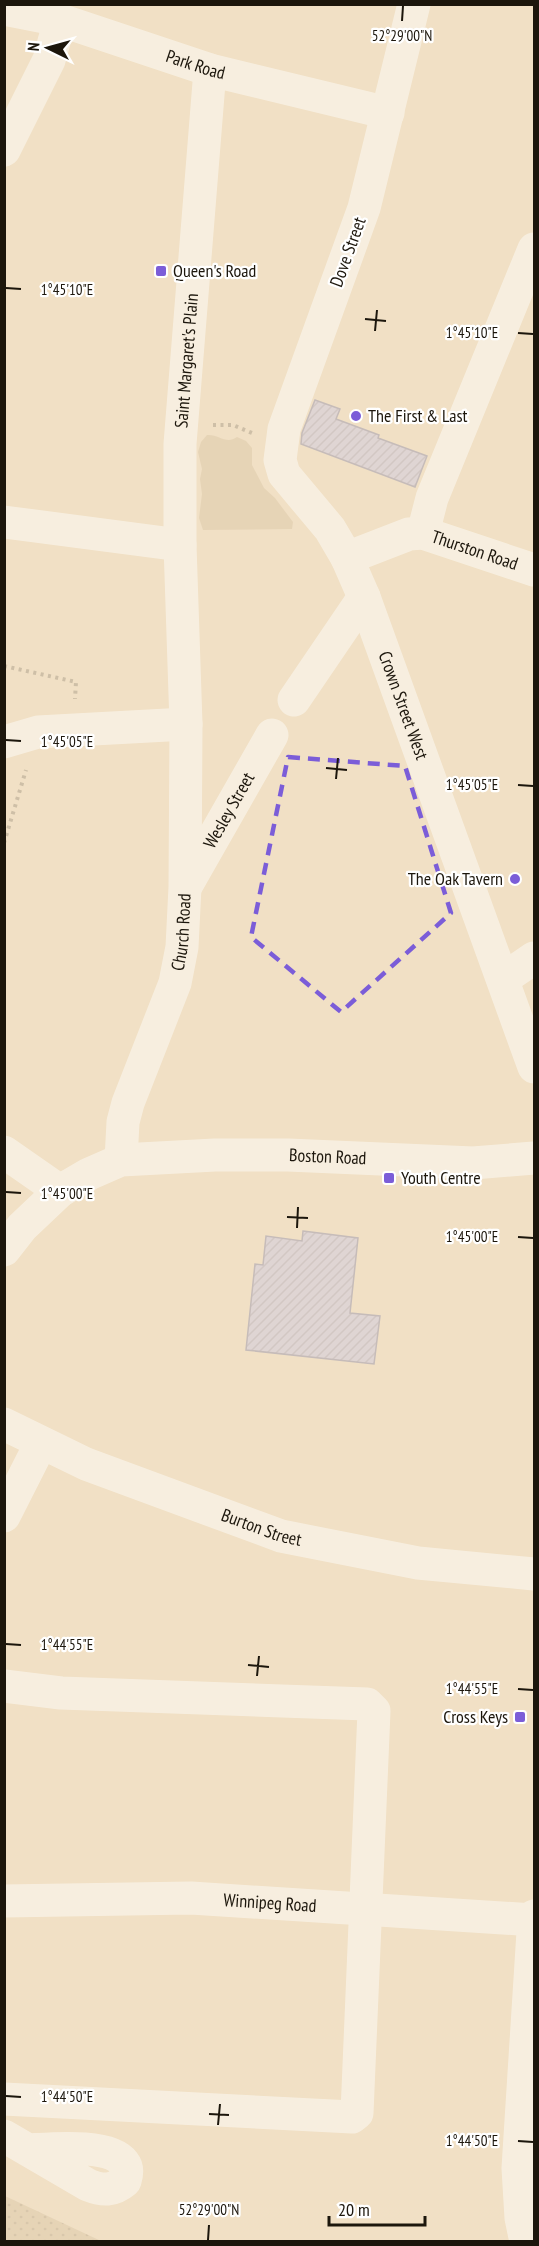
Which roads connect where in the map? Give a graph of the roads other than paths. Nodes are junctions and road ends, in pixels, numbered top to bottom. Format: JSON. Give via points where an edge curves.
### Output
{"nodes":[{"id":1,"x":414,"y":4,"type":"edge"},
{"id":2,"x":4,"y":9,"type":"edge"},
{"id":3,"x":60,"y":20,"type":"junction"},
{"id":4,"x":210,"y":70,"type":"junction"},
{"id":5,"x":388,"y":112,"type":"junction"},
{"id":6,"x":4,"y":150,"type":"edge"},
{"id":7,"x":534,"y":249,"type":"edge"},
{"id":8,"x":298,"y":490,"type":"joint"},
{"id":9,"x":4,"y":522,"type":"edge"},
{"id":10,"x":423,"y":533,"type":"junction"},
{"id":11,"x":180,"y":545,"type":"junction"},
{"id":12,"x":347,"y":558,"type":"junction"},
{"id":13,"x":534,"y":570,"type":"edge"},
{"id":14,"x":364,"y":597,"type":"junction"},
{"id":15,"x":294,"y":700,"type":"dead end"},
{"id":16,"x":186,"y":723,"type":"junction"},
{"id":17,"x":272,"y":735,"type":"dead end"},
{"id":18,"x":4,"y":742,"type":"edge"},
{"id":19,"x":185,"y":887,"type":"junction"},
{"id":20,"x":534,"y":958,"type":"edge"},
{"id":21,"x":503,"y":979,"type":"junction"},
{"id":22,"x":534,"y":1067,"type":"edge"},
{"id":23,"x":4,"y":1152,"type":"edge"},
{"id":24,"x":534,"y":1158,"type":"edge"},
{"id":25,"x":121,"y":1160,"type":"junction"},
{"id":26,"x":60,"y":1191,"type":"junction"},
{"id":27,"x":4,"y":1250,"type":"edge"},
{"id":28,"x":4,"y":1424,"type":"edge"},
{"id":29,"x":41,"y":1443,"type":"junction"},
{"id":30,"x":4,"y":1516,"type":"edge"},
{"id":31,"x":534,"y":1574,"type":"edge"},
{"id":32,"x":4,"y":1686,"type":"edge"},
{"id":33,"x":4,"y":1901,"type":"edge"},
{"id":34,"x":366,"y":1910,"type":"junction"},
{"id":35,"x":534,"y":1919,"type":"edge"},
{"id":36,"x":4,"y":2099,"type":"edge"},
{"id":37,"x":528,"y":2102,"type":"edge"},
{"id":38,"x":526,"y":2241,"type":"edge"}],
"edges":[{"from":1,"to":5,"type":"street","name":"Dove Street"},
{"from":2,"to":3,"type":"street","name":"Park Road"},
{"from":3,"to":4,"type":"street","name":"Park Road"},
{"from":3,"to":6,"type":"street","via":[[49,60]]},
{"from":4,"to":5,"type":"street","name":"Park Road"},
{"from":4,"to":11,"type":"street","name":"Saint Margaret's Plain","via":[[181,427]]},
{"from":5,"to":8,"type":"street","name":"Dove Street","via":[[364,208],[282,440],[280,460],[284,474]]},
{"from":7,"to":10,"type":"street","via":[[432,498]]},
{"from":8,"to":12,"type":"street","name":"Crown Street West","via":[[330,529]]},
{"from":9,"to":11,"type":"street"},
{"from":10,"to":12,"type":"street","name":"Thurston Road","via":[[409,534]]},
{"from":10,"to":13,"type":"street","name":"Thurston Road"},
{"from":11,"to":16,"type":"street","name":"Church Road"},
{"from":12,"to":14,"type":"street","name":"Crown Street West"},
{"from":14,"to":15,"type":"street"},
{"from":14,"to":21,"type":"street","name":"Crown Street West"},
{"from":16,"to":18,"type":"street","via":[[38,732]]},
{"from":16,"to":19,"type":"street","name":"Church Road"},
{"from":17,"to":19,"type":"street","name":"Wesley Street"},
{"from":19,"to":25,"type":"street","name":"Church Road","via":[[182,947],[175,983],[128,1103]]},
{"from":20,"to":21,"type":"street"},
{"from":21,"to":22,"type":"street","name":"Crown Street West"},
{"from":23,"to":26,"type":"street"},
{"from":24,"to":25,"type":"street","name":"Boston Road","via":[[473,1164],[288,1155]]},
{"from":25,"to":26,"type":"street"},
{"from":26,"to":27,"type":"street"},
{"from":28,"to":29,"type":"street","name":"Burton Street"},
{"from":29,"to":30,"type":"street"},
{"from":29,"to":31,"type":"street","name":"Burton Street","via":[[86,1464],[281,1536],[418,1563]]},
{"from":32,"to":34,"type":"street","via":[[62,1693],[367,1704],[374,1711]]},
{"from":33,"to":34,"type":"street","name":"Winnipeg Road","via":[[191,1898]]},
{"from":34,"to":35,"type":"street","name":"Winnipeg Road"},
{"from":34,"to":36,"type":"street","via":[[357,2113],[352,2117]]},
{"from":35,"to":37,"type":"street"},
{"from":37,"to":38,"type":"street","via":[[518,2168]]}]}
